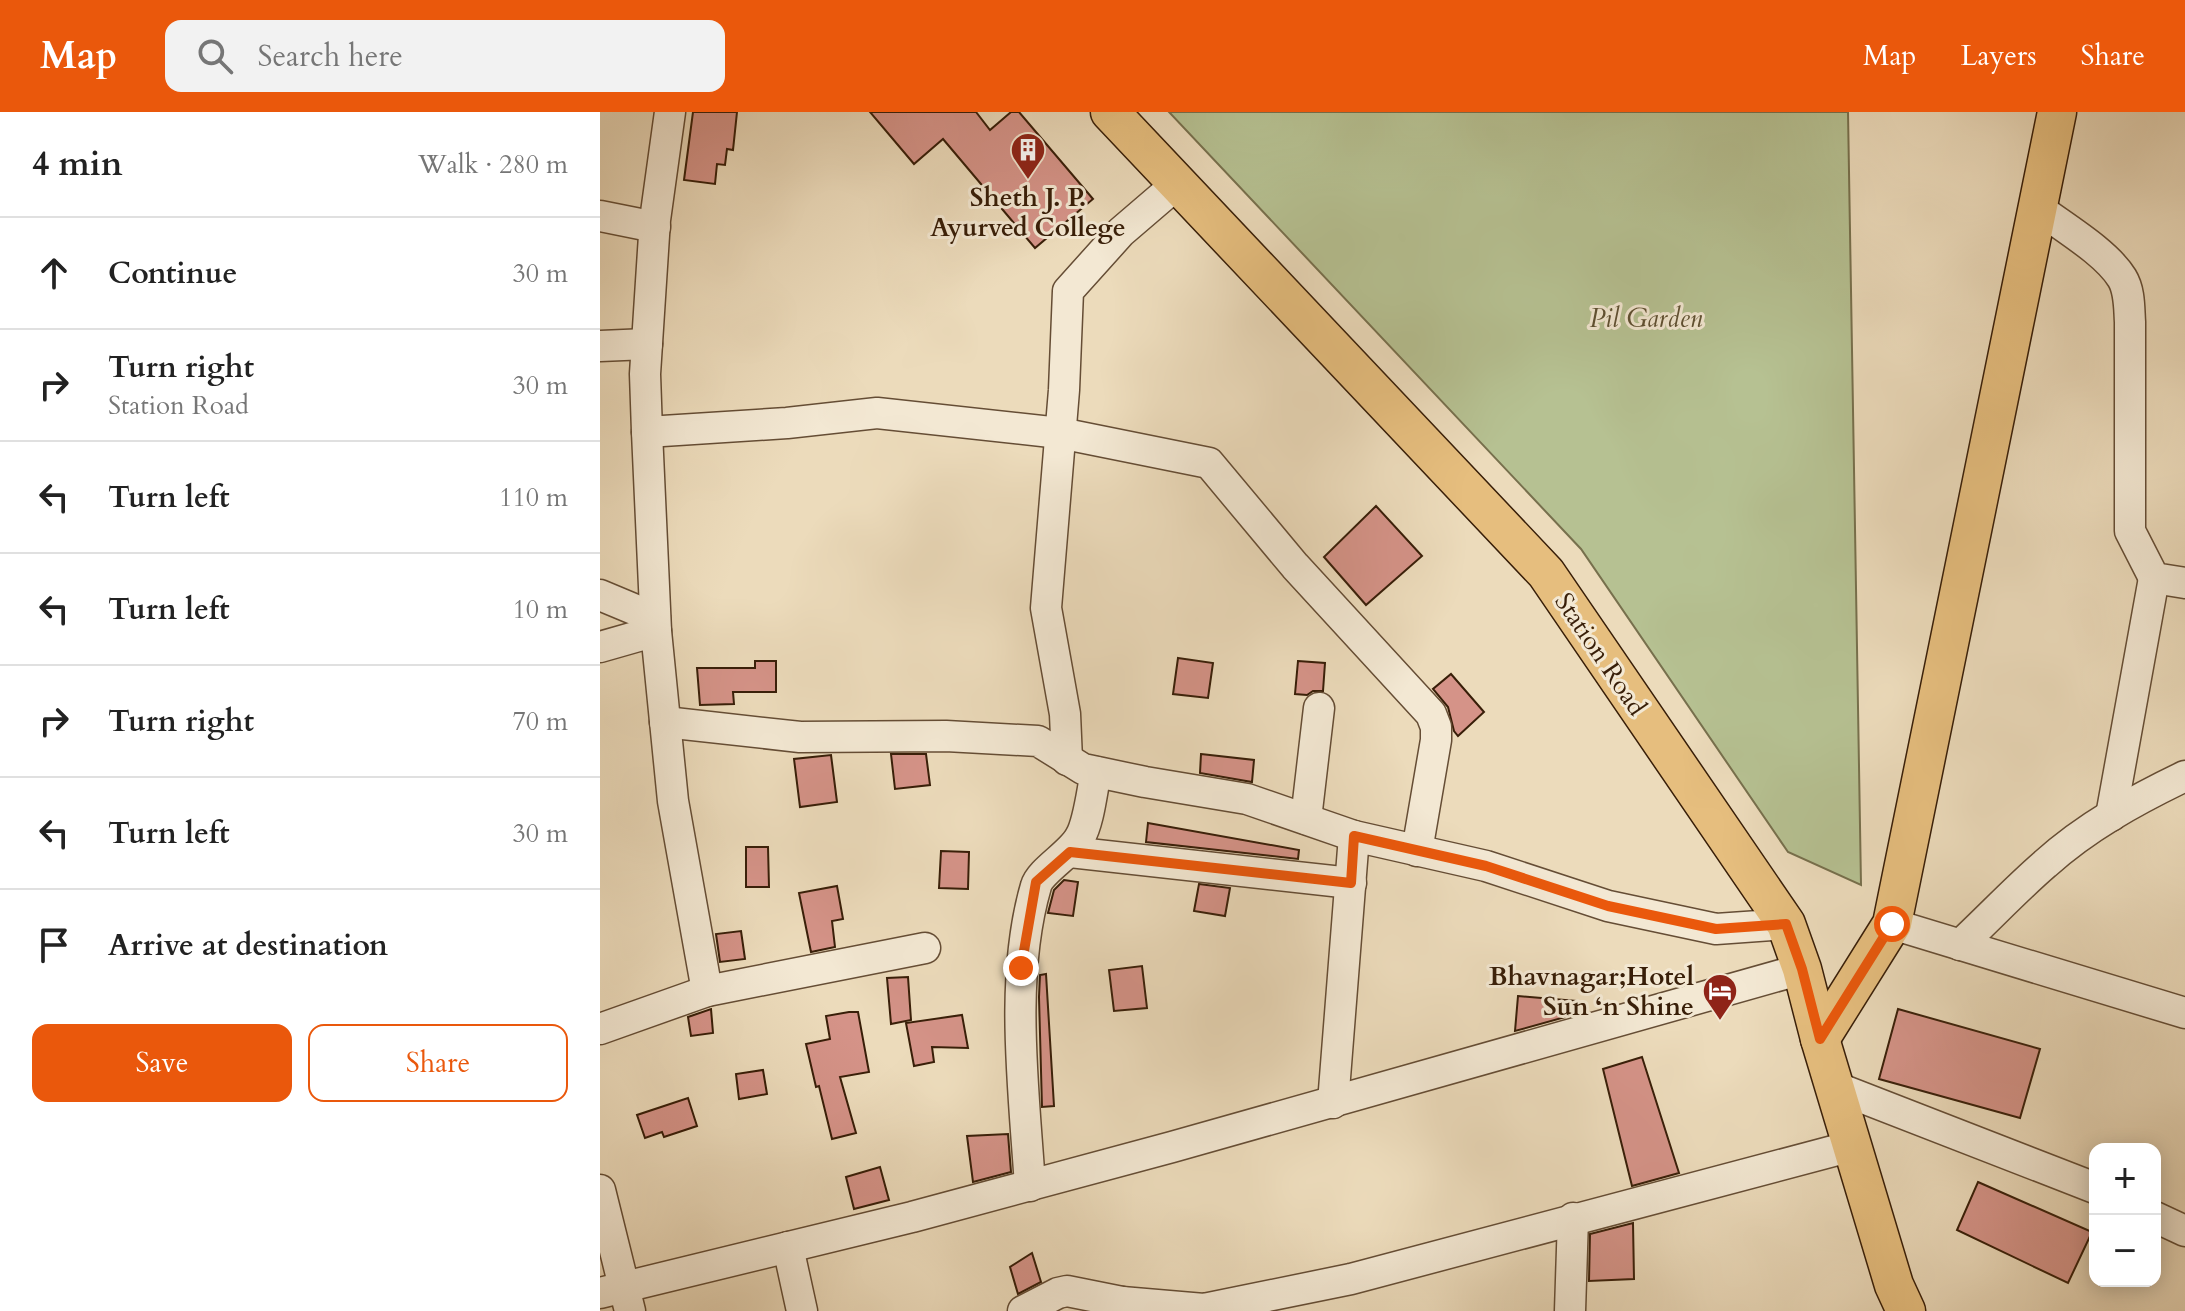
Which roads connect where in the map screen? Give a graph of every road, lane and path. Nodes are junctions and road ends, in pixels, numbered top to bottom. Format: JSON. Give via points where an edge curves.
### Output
{"nodes":[{"id":1,"x":670,"y":112,"type":"edge"},
{"id":2,"x":1110,"y":112,"type":"edge"},
{"id":3,"x":2057,"y":112,"type":"edge"},
{"id":4,"x":1177,"y":184,"type":"junction"},
{"id":5,"x":2038,"y":208,"type":"junction"},
{"id":6,"x":602,"y":219,"type":"edge"},
{"id":7,"x":655,"y":227,"type":"junction"},
{"id":8,"x":647,"y":344,"type":"junction"},
{"id":9,"x":600,"y":346,"type":"edge"},
{"id":10,"x":647,"y":432,"type":"junction"},
{"id":11,"x":1060,"y":433,"type":"junction"},
{"id":12,"x":2154,"y":578,"type":"junction"},
{"id":13,"x":2185,"y":583,"type":"edge"},
{"id":14,"x":600,"y":595,"type":"edge"},
{"id":15,"x":656,"y":624,"type":"junction"},
{"id":16,"x":600,"y":647,"type":"edge"},
{"id":17,"x":1319,"y":708,"type":"dead end"},
{"id":18,"x":665,"y":722,"type":"junction"},
{"id":19,"x":1067,"y":760,"type":"junction"},
{"id":20,"x":1096,"y":772,"type":"junction"},
{"id":21,"x":2185,"y":776,"type":"edge"},
{"id":22,"x":2111,"y":816,"type":"junction"},
{"id":23,"x":1306,"y":819,"type":"junction"},
{"id":24,"x":1354,"y":836,"type":"junction"},
{"id":25,"x":1417,"y":851,"type":"junction"},
{"id":26,"x":1070,"y":852,"type":"junction"},
{"id":27,"x":1351,"y":883,"type":"junction"},
{"id":28,"x":1786,"y":924,"type":"junction"},
{"id":29,"x":1892,"y":924,"type":"junction"},
{"id":30,"x":1960,"y":945,"type":"junction"},
{"id":31,"x":925,"y":948,"type":"dead end"},
{"id":32,"x":1802,"y":969,"type":"junction"},
{"id":33,"x":707,"y":991,"type":"junction"},
{"id":34,"x":2185,"y":1013,"type":"edge"},
{"id":35,"x":600,"y":1029,"type":"edge"},
{"id":36,"x":1820,"y":1039,"type":"junction"},
{"id":37,"x":1835,"y":1087,"type":"junction"},
{"id":38,"x":1333,"y":1103,"type":"junction"},
{"id":39,"x":1852,"y":1146,"type":"junction"},
{"id":40,"x":1030,"y":1186,"type":"junction"},
{"id":41,"x":2089,"y":1186,"type":"edge"},
{"id":42,"x":600,"y":1190,"type":"edge"},
{"id":43,"x":1573,"y":1218,"type":"junction"},
{"id":44,"x":2161,"y":1220,"type":"edge"},
{"id":45,"x":2185,"y":1231,"type":"edge"},
{"id":46,"x":788,"y":1247,"type":"junction"},
{"id":47,"x":618,"y":1297,"type":"edge"},
{"id":48,"x":1116,"y":1307,"type":"edge"},
{"id":49,"x":1205,"y":1310,"type":"edge"},
{"id":50,"x":802,"y":1311,"type":"edge"},
{"id":51,"x":1023,"y":1311,"type":"edge"},
{"id":52,"x":1570,"y":1311,"type":"edge"},
{"id":53,"x":1906,"y":1311,"type":"edge"}],
"edges":[{"from":1,"to":7,"type":"street"},
{"from":2,"to":4,"type":"main road","name":"Station Road"},
{"from":3,"to":5,"type":"main road"},
{"from":4,"to":11,"type":"street","via":[[1121,232],[1068,291]]},
{"from":4,"to":28,"type":"main road","name":"Station Road","via":[[1546,573]]},
{"from":5,"to":12,"type":"street","via":[[2109,263],[2128,294],[2130,531]]},
{"from":5,"to":29,"type":"main road"},
{"from":6,"to":7,"type":"street"},
{"from":7,"to":8,"type":"street"},
{"from":8,"to":9,"type":"street"},
{"from":8,"to":10,"type":"street"},
{"from":10,"to":11,"type":"street","via":[[877,413]]},
{"from":10,"to":15,"type":"street"},
{"from":11,"to":19,"type":"street","via":[[1046,608],[1065,714]]},
{"from":11,"to":25,"type":"street","via":[[1209,463],[1431,714],[1436,740]]},
{"from":12,"to":13,"type":"street"},
{"from":12,"to":22,"type":"street"},
{"from":14,"to":15,"type":"street"},
{"from":15,"to":16,"type":"street"},
{"from":15,"to":18,"type":"street"},
{"from":17,"to":23,"type":"street"},
{"from":18,"to":19,"type":"street","via":[[800,737],[1038,741]]},
{"from":18,"to":33,"type":"street","via":[[673,801]]},
{"from":19,"to":20,"type":"street"},
{"from":20,"to":23,"type":"street","via":[[1247,799]]},
{"from":20,"to":26,"type":"street","via":[[1082,834]]},
{"from":21,"to":22,"type":"street"},
{"from":22,"to":30,"type":"street","via":[[2045,863]]},
{"from":23,"to":24,"type":"street"},
{"from":24,"to":25,"type":"street"},
{"from":24,"to":27,"type":"street"},
{"from":25,"to":28,"type":"street","via":[[1486,866],[1608,906],[1716,929]]},
{"from":26,"to":27,"type":"street"},
{"from":26,"to":40,"type":"street","via":[[1036,882],[1021,968]]},
{"from":27,"to":38,"type":"street"},
{"from":28,"to":32,"type":"main road","name":"Station Road"},
{"from":29,"to":30,"type":"street"},
{"from":29,"to":36,"type":"main road"},
{"from":30,"to":34,"type":"street"},
{"from":31,"to":33,"type":"street"},
{"from":32,"to":36,"type":"main road","name":"Station Road"},
{"from":32,"to":38,"type":"street"},
{"from":33,"to":35,"type":"street"},
{"from":36,"to":37,"type":"main road","name":"Station Road"},
{"from":37,"to":39,"type":"main road","name":"Station Road"},
{"from":37,"to":41,"type":"street"},
{"from":38,"to":40,"type":"street"},
{"from":39,"to":43,"type":"street"},
{"from":39,"to":53,"type":"main road","name":"Station Road"},
{"from":40,"to":46,"type":"street"},
{"from":42,"to":47,"type":"street"},
{"from":43,"to":49,"type":"street","via":[[1351,1279]]},
{"from":43,"to":52,"type":"street"},
{"from":44,"to":45,"type":"street"},
{"from":46,"to":47,"type":"street"},
{"from":46,"to":50,"type":"street"},
{"from":48,"to":49,"type":"street"},
{"from":48,"to":51,"type":"street","via":[[1067,1291]]}]}
